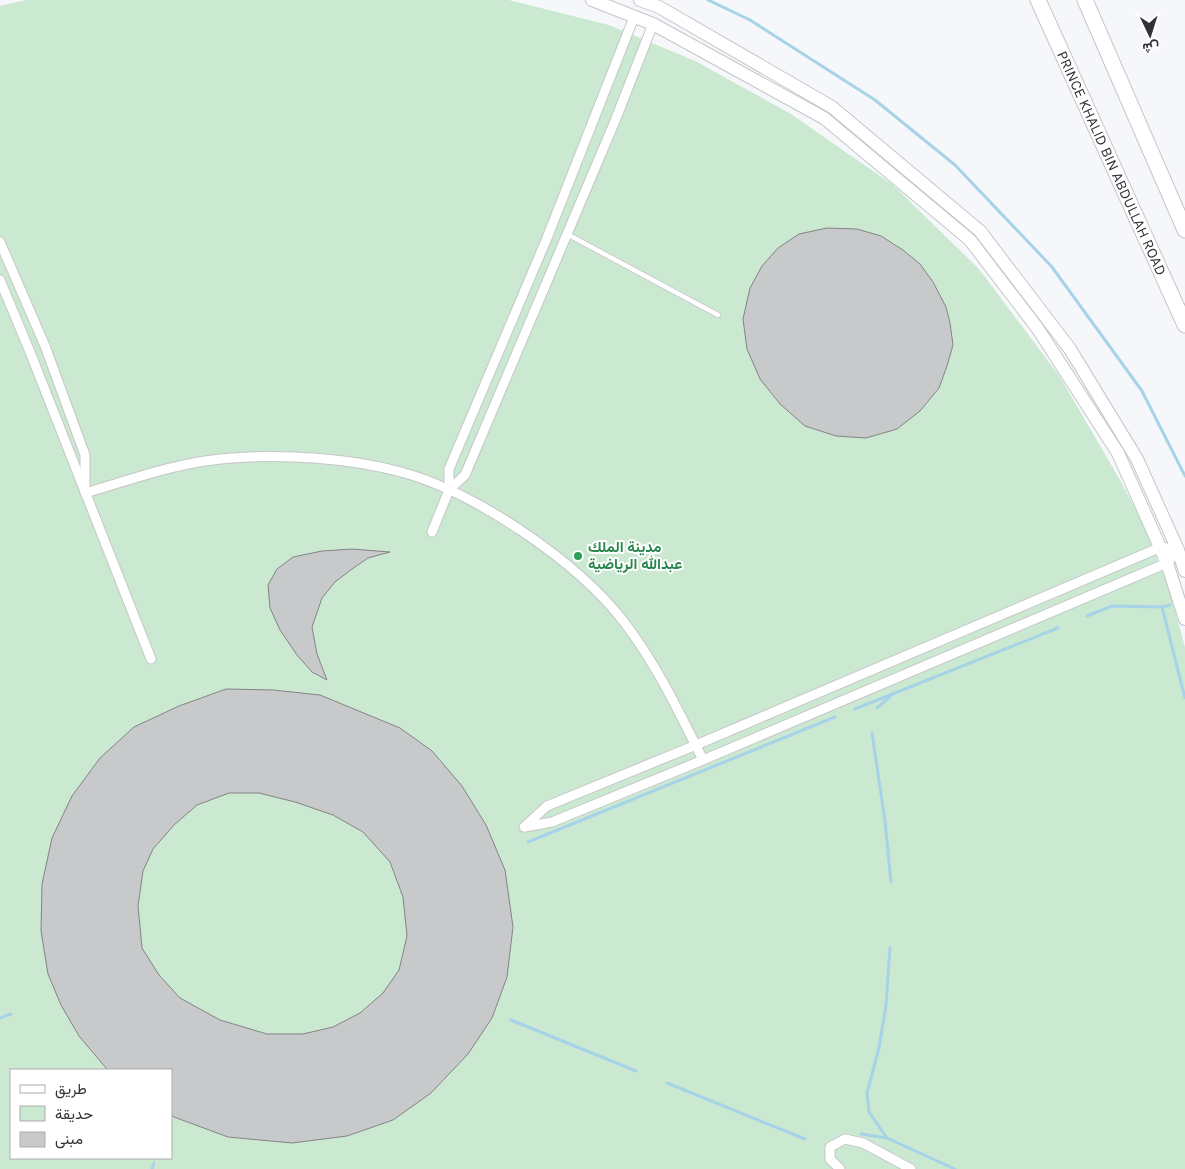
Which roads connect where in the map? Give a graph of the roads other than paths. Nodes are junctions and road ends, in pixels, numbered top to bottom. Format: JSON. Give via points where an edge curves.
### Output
{"nodes":[{"id":1,"x":592,"y":0,"type":"edge"},
{"id":2,"x":640,"y":0,"type":"edge"},
{"id":3,"x":1038,"y":0,"type":"edge"},
{"id":4,"x":1085,"y":0,"type":"edge"},
{"id":5,"x":661,"y":4,"type":"edge"},
{"id":6,"x":634,"y":17,"type":"junction"},
{"id":7,"x":653,"y":24,"type":"junction"},
{"id":8,"x":1185,"y":230,"type":"edge"},
{"id":9,"x":567,"y":234,"type":"junction"},
{"id":10,"x":0,"y":242,"type":"edge"},
{"id":11,"x":0,"y":280,"type":"edge"},
{"id":12,"x":718,"y":315,"type":"dead end"},
{"id":13,"x":1185,"y":325,"type":"edge"},
{"id":14,"x":449,"y":490,"type":"junction"},
{"id":15,"x":85,"y":493,"type":"junction"},
{"id":16,"x":432,"y":532,"type":"dead end"},
{"id":17,"x":1161,"y":547,"type":"junction"},
{"id":18,"x":1178,"y":550,"type":"junction"},
{"id":19,"x":1167,"y":563,"type":"junction"},
{"id":20,"x":1185,"y":571,"type":"edge"},
{"id":21,"x":1185,"y":619,"type":"edge"},
{"id":22,"x":151,"y":659,"type":"dead end"},
{"id":23,"x":696,"y":745,"type":"junction"},
{"id":24,"x":703,"y":760,"type":"junction"},
{"id":25,"x":840,"y":1169,"type":"edge"},
{"id":26,"x":911,"y":1169,"type":"edge"}],
"edges":[{"from":1,"to":6,"type":"main road"},
{"from":2,"to":5,"type":"main road"},
{"from":2,"to":6,"type":"main road"},
{"from":3,"to":13,"type":"main road","name":"PRINCE KHALID BIN ABDULLAH ROAD"},
{"from":4,"to":8,"type":"main road"},
{"from":5,"to":7,"type":"main road"},
{"from":5,"to":18,"type":"main road","via":[[832,107],[980,231],[1070,349],[1138,459]]},
{"from":6,"to":7,"type":"main road"},
{"from":6,"to":14,"type":"street","via":[[547,238],[449,469]]},
{"from":7,"to":9,"type":"street"},
{"from":7,"to":17,"type":"main road","via":[[824,118],[970,240],[1038,329],[1118,454]]},
{"from":9,"to":12,"type":"lane"},
{"from":9,"to":14,"type":"street","via":[[465,475]]},
{"from":10,"to":15,"type":"street","via":[[45,346],[86,455]]},
{"from":11,"to":15,"type":"street"},
{"from":14,"to":15,"type":"street","via":[[401,472],[346,462],[280,457],[231,458],[176,466]]},
{"from":14,"to":16,"type":"street"},
{"from":14,"to":23,"type":"street","via":[[551,551],[590,586],[623,621],[651,660]]},
{"from":15,"to":22,"type":"street"},
{"from":17,"to":18,"type":"street"},
{"from":17,"to":19,"type":"main road"},
{"from":17,"to":23,"type":"street"},
{"from":18,"to":19,"type":"street"},
{"from":18,"to":20,"type":"main road"},
{"from":19,"to":21,"type":"main road"},
{"from":19,"to":24,"type":"street"},
{"from":23,"to":24,"type":"street"},
{"from":23,"to":24,"type":"street","via":[[547,806],[524,827],[552,822]]},
{"from":25,"to":26,"type":"street","via":[[830,1160],[830,1147],[845,1139],[863,1143]]}]}
